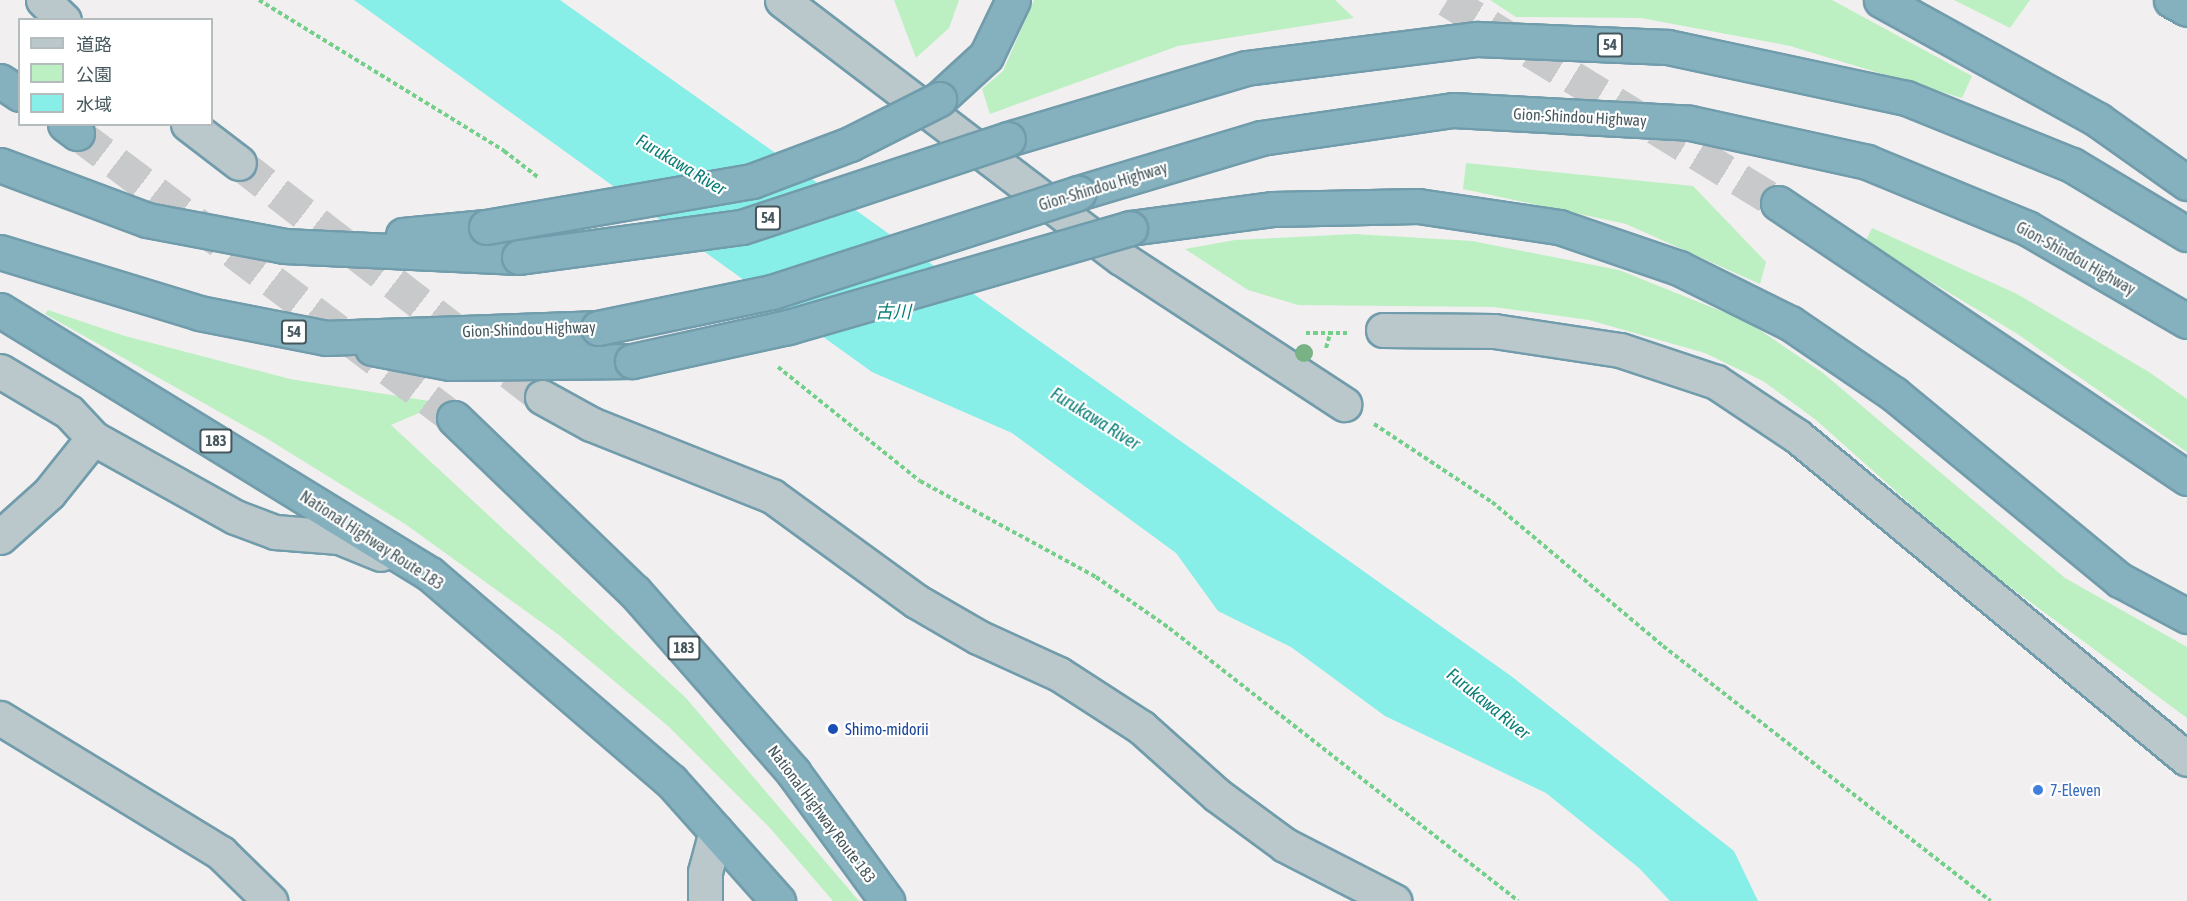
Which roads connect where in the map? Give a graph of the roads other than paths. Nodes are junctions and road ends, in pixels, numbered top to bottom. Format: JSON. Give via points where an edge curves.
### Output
{"nodes":[{"id":1,"x":43,"y":0,"type":"edge"},
{"id":2,"x":782,"y":0,"type":"edge"},
{"id":3,"x":1013,"y":0,"type":"edge"},
{"id":4,"x":1881,"y":0,"type":"edge"},
{"id":5,"x":2171,"y":0,"type":"edge"},
{"id":6,"x":2187,"y":9,"type":"edge"},
{"id":7,"x":62,"y":18,"type":"edge"},
{"id":8,"x":0,"y":81,"type":"edge"},
{"id":9,"x":18,"y":93,"type":"edge"},
{"id":10,"x":191,"y":126,"type":"edge"},
{"id":11,"x":239,"y":163,"type":"tunnel mouth"},
{"id":12,"x":0,"y":165,"type":"edge"},
{"id":13,"x":2187,"y":183,"type":"edge"},
{"id":14,"x":1778,"y":203,"type":"tunnel mouth"},
{"id":15,"x":2187,"y":234,"type":"edge"},
{"id":16,"x":284,"y":246,"type":"junction"},
{"id":17,"x":0,"y":252,"type":"edge"},
{"id":18,"x":0,"y":310,"type":"edge"},
{"id":19,"x":2187,"y":321,"type":"edge"},
{"id":20,"x":1383,"y":330,"type":"dead end"},
{"id":21,"x":327,"y":338,"type":"junction"},
{"id":22,"x":0,"y":371,"type":"edge"},
{"id":23,"x":542,"y":397,"type":"tunnel mouth"},
{"id":24,"x":1344,"y":404,"type":"road end"},
{"id":25,"x":454,"y":418,"type":"tunnel mouth"},
{"id":26,"x":93,"y":438,"type":"junction"},
{"id":27,"x":2187,"y":478,"type":"edge"},
{"id":28,"x":0,"y":537,"type":"edge"},
{"id":29,"x":430,"y":574,"type":"junction"},
{"id":30,"x":2187,"y":616,"type":"edge"},
{"id":31,"x":0,"y":718,"type":"edge"},
{"id":32,"x":2187,"y":759,"type":"edge"},
{"id":33,"x":716,"y":831,"type":"junction"},
{"id":34,"x":270,"y":901,"type":"edge"},
{"id":35,"x":705,"y":901,"type":"edge"},
{"id":36,"x":778,"y":901,"type":"edge"},
{"id":37,"x":887,"y":901,"type":"edge"},
{"id":38,"x":1394,"y":901,"type":"edge"}],
"edges":[{"from":1,"to":7,"type":"street"},
{"from":2,"to":24,"type":"street","via":[[1121,258]]},
{"from":3,"to":16,"type":"highway","bridge":true,"via":[[986,56],[939,99],[850,144],[752,180],[486,227]]},
{"from":4,"to":13,"type":"highway","via":[[2098,120]]},
{"from":5,"to":6,"type":"highway"},
{"from":8,"to":9,"type":"highway"},
{"from":10,"to":11,"type":"street"},
{"from":12,"to":16,"type":"highway","number":"54","via":[[147,219]]},
{"from":14,"to":27,"type":"highway"},
{"from":15,"to":16,"type":"highway","number":"54","bridge":true,"via":[[2072,165],[1906,98],[1668,47],[1477,39],[1246,68],[1008,139],[742,227],[519,257]]},
{"from":17,"to":21,"type":"highway","name":"Gion-Shindou Highway","number":"54","via":[[199,313]]},
{"from":18,"to":29,"type":"highway","name":"National Highway Route 183","number":"183"},
{"from":19,"to":21,"type":"highway","name":"Gion-Shindou Highway","number":"54","bridge":true,"via":[[2027,228],[1867,162],[1690,123],[1453,110],[1261,138],[772,292],[598,328]]},
{"from":20,"to":32,"type":"street","via":[[1494,331],[1608,348],[1716,382],[1797,436]]},
{"from":21,"to":30,"type":"highway","bridge":true,"via":[[450,363],[633,361],[788,327],[1130,228],[1272,209],[1418,206],[1559,227],[1679,268],[1790,323],[1894,394],[2120,580]]},
{"from":22,"to":26,"type":"street","via":[[69,412]]},
{"from":23,"to":38,"type":"street","via":[[591,424],[772,496],[916,601],[1059,674],[1141,726],[1217,795],[1286,845]]},
{"from":25,"to":37,"type":"highway","name":"National Highway Route 183","number":"183","via":[[635,592],[793,772]]},
{"from":26,"to":28,"type":"street","via":[[49,493]]},
{"from":26,"to":29,"type":"street","via":[[235,516],[275,532],[339,537]]},
{"from":29,"to":33,"type":"highway","name":"National Highway Route 183","number":"183","via":[[671,781]]},
{"from":31,"to":34,"type":"street","via":[[221,853]]},
{"from":33,"to":35,"type":"street","via":[[705,872]]},
{"from":33,"to":36,"type":"highway","name":"National Highway Route 183","number":"183"}]}
